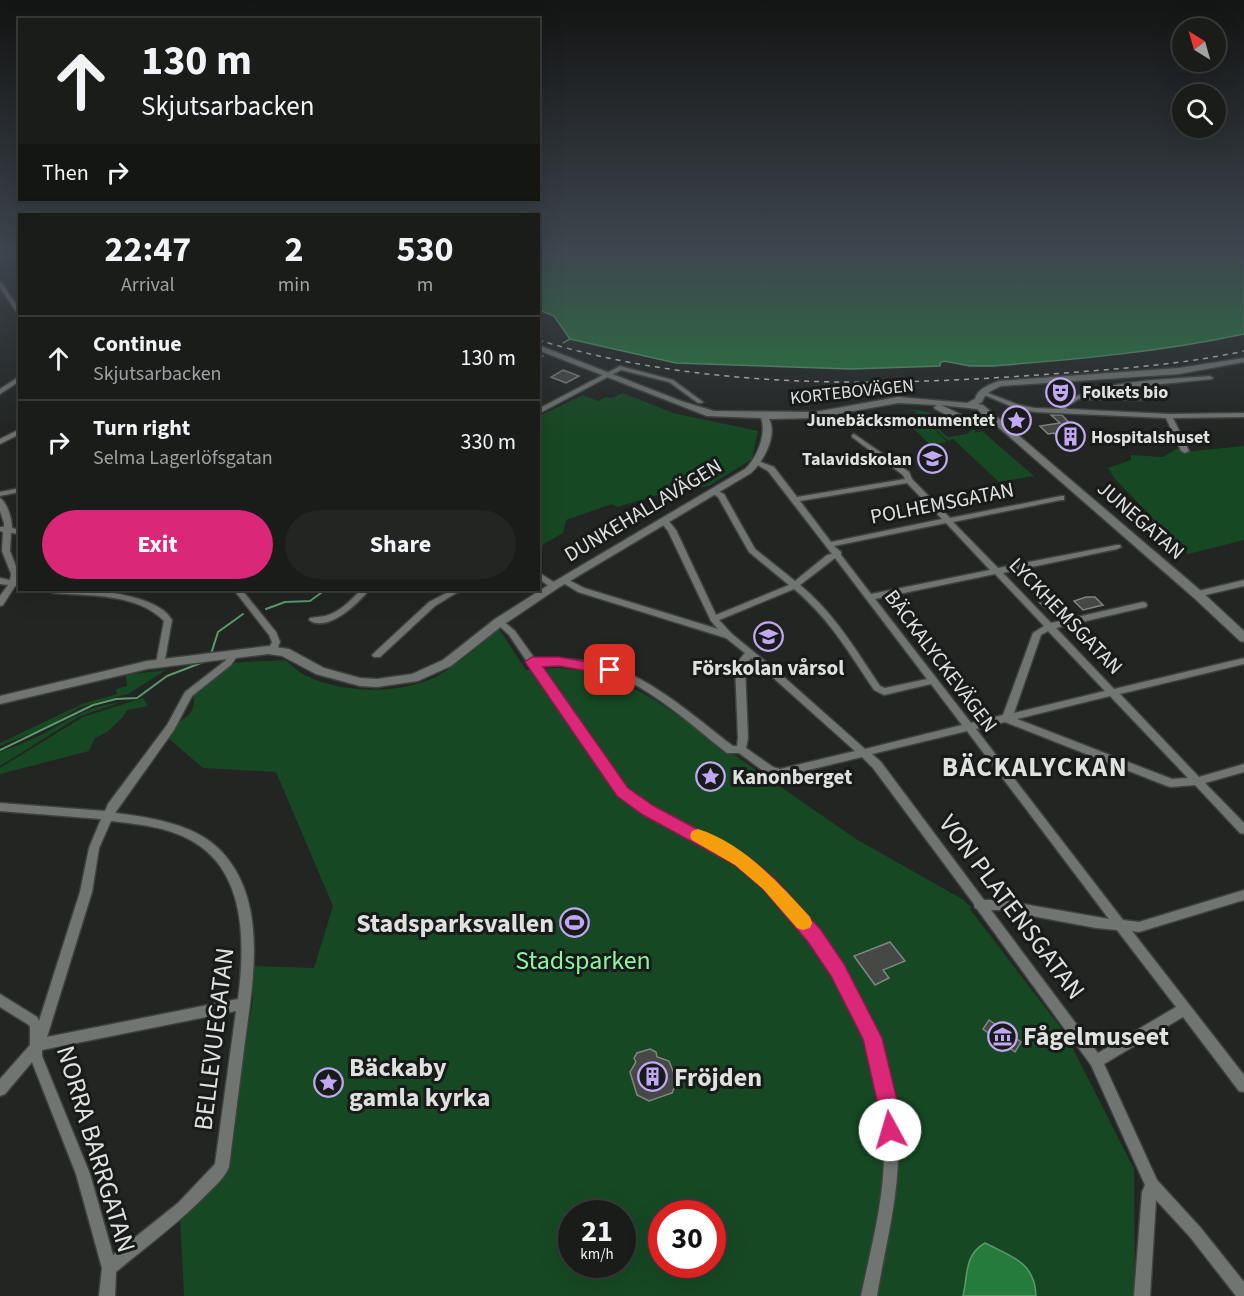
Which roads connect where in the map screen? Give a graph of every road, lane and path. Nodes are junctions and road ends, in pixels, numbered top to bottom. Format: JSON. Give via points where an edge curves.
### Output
{"nodes":[{"id":1,"x":540,"y":348,"type":"edge"},
{"id":2,"x":1244,"y":360,"type":"edge"},
{"id":3,"x":609,"y":375,"type":"junction"},
{"id":4,"x":1210,"y":378,"type":"dead end"},
{"id":5,"x":18,"y":379,"type":"edge"},
{"id":6,"x":0,"y":392,"type":"edge"},
{"id":7,"x":984,"y":395,"type":"junction"},
{"id":8,"x":1076,"y":397,"type":"junction"},
{"id":9,"x":1144,"y":398,"type":"dead end"},
{"id":10,"x":928,"y":401,"type":"junction"},
{"id":11,"x":700,"y":402,"type":"dead end"},
{"id":12,"x":965,"y":405,"type":"junction"},
{"id":13,"x":540,"y":411,"type":"edge"},
{"id":14,"x":1064,"y":411,"type":"junction"},
{"id":15,"x":953,"y":413,"type":"junction"},
{"id":16,"x":986,"y":413,"type":"junction"},
{"id":17,"x":710,"y":414,"type":"junction"},
{"id":18,"x":1244,"y":415,"type":"edge"},
{"id":19,"x":1169,"y":416,"type":"junction"},
{"id":20,"x":765,"y":419,"type":"junction"},
{"id":21,"x":794,"y":420,"type":"junction"},
{"id":22,"x":975,"y":422,"type":"junction"},
{"id":23,"x":18,"y":432,"type":"edge"},
{"id":24,"x":766,"y":434,"type":"junction"},
{"id":25,"x":1011,"y":434,"type":"junction"},
{"id":26,"x":854,"y":436,"type":"dead end"},
{"id":27,"x":0,"y":442,"type":"edge"},
{"id":28,"x":1185,"y":451,"type":"dead end"},
{"id":29,"x":758,"y":463,"type":"junction"},
{"id":30,"x":909,"y":480,"type":"junction"},
{"id":31,"x":18,"y":490,"type":"edge"},
{"id":32,"x":713,"y":491,"type":"junction"},
{"id":33,"x":0,"y":494,"type":"edge"},
{"id":34,"x":1061,"y":498,"type":"dead end"},
{"id":35,"x":0,"y":500,"type":"edge"},
{"id":36,"x":795,"y":500,"type":"junction"},
{"id":37,"x":664,"y":521,"type":"junction"},
{"id":38,"x":949,"y":521,"type":"junction"},
{"id":39,"x":4,"y":530,"type":"edge"},
{"id":40,"x":831,"y":544,"type":"junction"},
{"id":41,"x":1117,"y":547,"type":"dead end"},
{"id":42,"x":838,"y":555,"type":"junction"},
{"id":43,"x":996,"y":570,"type":"junction"},
{"id":44,"x":540,"y":575,"type":"edge"},
{"id":45,"x":0,"y":581,"type":"edge"},
{"id":46,"x":16,"y":583,"type":"edge"},
{"id":47,"x":559,"y":583,"type":"junction"},
{"id":48,"x":1244,"y":583,"type":"edge"},
{"id":49,"x":795,"y":585,"type":"junction"},
{"id":50,"x":61,"y":591,"type":"edge"},
{"id":51,"x":239,"y":591,"type":"edge"},
{"id":52,"x":364,"y":591,"type":"edge"},
{"id":53,"x":455,"y":591,"type":"edge"},
{"id":54,"x":1197,"y":594,"type":"junction"},
{"id":55,"x":870,"y":597,"type":"junction"},
{"id":56,"x":0,"y":603,"type":"edge"},
{"id":57,"x":1143,"y":605,"type":"dead end"},
{"id":58,"x":714,"y":619,"type":"junction"},
{"id":59,"x":314,"y":620,"type":"dead end"},
{"id":60,"x":499,"y":622,"type":"junction"},
{"id":61,"x":1051,"y":626,"type":"junction"},
{"id":62,"x":729,"y":636,"type":"junction"},
{"id":63,"x":1244,"y":638,"type":"edge"},
{"id":64,"x":273,"y":650,"type":"junction"},
{"id":65,"x":750,"y":652,"type":"junction"},
{"id":66,"x":376,"y":655,"type":"dead end"},
{"id":67,"x":226,"y":656,"type":"junction"},
{"id":68,"x":1242,"y":661,"type":"dead end"},
{"id":69,"x":532,"y":662,"type":"junction"},
{"id":70,"x":161,"y":663,"type":"junction"},
{"id":71,"x":932,"y":681,"type":"junction"},
{"id":72,"x":1115,"y":693,"type":"junction"},
{"id":73,"x":0,"y":700,"type":"edge"},
{"id":74,"x":1007,"y":719,"type":"junction"},
{"id":75,"x":968,"y":728,"type":"junction"},
{"id":76,"x":741,"y":749,"type":"junction"},
{"id":77,"x":865,"y":752,"type":"junction"},
{"id":78,"x":1244,"y":768,"type":"edge"},
{"id":79,"x":1198,"y":780,"type":"junction"},
{"id":80,"x":0,"y":807,"type":"edge"},
{"id":81,"x":108,"y":816,"type":"junction"},
{"id":82,"x":1244,"y":830,"type":"edge"},
{"id":83,"x":1244,"y":895,"type":"edge"},
{"id":84,"x":979,"y":904,"type":"junction"},
{"id":85,"x":1120,"y":926,"type":"junction"},
{"id":86,"x":0,"y":999,"type":"edge"},
{"id":87,"x":244,"y":1004,"type":"junction"},
{"id":88,"x":1184,"y":1010,"type":"junction"},
{"id":89,"x":38,"y":1046,"type":"junction"},
{"id":90,"x":1096,"y":1062,"type":"junction"},
{"id":91,"x":1244,"y":1086,"type":"edge"},
{"id":92,"x":0,"y":1089,"type":"edge"},
{"id":93,"x":1152,"y":1185,"type":"junction"},
{"id":94,"x":109,"y":1268,"type":"junction"},
{"id":95,"x":1244,"y":1294,"type":"edge"},
{"id":96,"x":107,"y":1296,"type":"edge"},
{"id":97,"x":869,"y":1296,"type":"edge"},
{"id":98,"x":1143,"y":1296,"type":"edge"}],
"edges":[{"from":1,"to":3,"type":"street","name":"KORTEBOVÄGEN"},
{"from":2,"to":7,"type":"street","via":[[1179,371],[1012,383]]},
{"from":3,"to":11,"type":"street","via":[[620,368],[671,381]]},
{"from":3,"to":13,"type":"street"},
{"from":3,"to":17,"type":"street","name":"KORTEBOVÄGEN"},
{"from":4,"to":8,"type":"street","via":[[1106,388]]},
{"from":5,"to":6,"type":"street"},
{"from":7,"to":10,"type":"street","via":[[961,401]]},
{"from":7,"to":12,"type":"street"},
{"from":7,"to":14,"type":"street","via":[[1025,409]]},
{"from":7,"to":16,"type":"street"},
{"from":8,"to":9,"type":"street"},
{"from":8,"to":14,"type":"street","via":[[1063,406]]},
{"from":10,"to":12,"type":"street","name":"KORTEBOVÄGEN"},
{"from":10,"to":20,"type":"street","name":"KORTEBOVÄGEN","via":[[898,400],[826,414]]},
{"from":12,"to":15,"type":"street","via":[[954,408]]},
{"from":12,"to":16,"type":"street","name":"KORTEBOVÄGEN"},
{"from":14,"to":19,"type":"street"},
{"from":15,"to":21,"type":"street","name":"KORTEBOVÄGEN","via":[[905,404],[823,419]]},
{"from":15,"to":22,"type":"street","name":"KORTEBOVÄGEN","via":[[962,420]]},
{"from":16,"to":22,"type":"street","via":[[983,420]]},
{"from":16,"to":25,"type":"street","name":"JUNEGATAN"},
{"from":17,"to":20,"type":"street","name":"KORTEBOVÄGEN"},
{"from":17,"to":20,"type":"street","name":"KORTEBOVÄGEN"},
{"from":18,"to":19,"type":"street"},
{"from":19,"to":28,"type":"street"},
{"from":20,"to":21,"type":"street","name":"KORTEBOVÄGEN"},
{"from":20,"to":24,"type":"street"},
{"from":21,"to":24,"type":"street","via":[[775,425]]},
{"from":22,"to":25,"type":"street","name":"JUNEGATAN"},
{"from":23,"to":27,"type":"street"},
{"from":24,"to":29,"type":"street"},
{"from":25,"to":54,"type":"street","name":"JUNEGATAN"},
{"from":26,"to":30,"type":"street","name":"LYCKHEMSGATAN","via":[[905,472]]},
{"from":29,"to":32,"type":"street","name":"DUNKEHALLAVÄGEN"},
{"from":29,"to":36,"type":"street","name":"BÄCKALYCKEVÄGEN","via":[[771,469]]},
{"from":30,"to":36,"type":"street"},
{"from":30,"to":38,"type":"street","name":"LYCKHEMSGATAN"},
{"from":31,"to":33,"type":"street"},
{"from":32,"to":37,"type":"street","name":"DUNKEHALLAVÄGEN"},
{"from":32,"to":49,"type":"street","via":[[721,496],[752,549]]},
{"from":34,"to":38,"type":"street","name":"POLHEMSGATAN"},
{"from":35,"to":39,"type":"street","via":[[8,523]]},
{"from":36,"to":40,"type":"street","name":"BÄCKALYCKEVÄGEN"},
{"from":37,"to":47,"type":"street","name":"DUNKEHALLAVÄGEN"},
{"from":37,"to":58,"type":"street","name":"VON PLATENSGATAN","via":[[672,530]]},
{"from":38,"to":40,"type":"street","name":"POLHEMSGATAN"},
{"from":38,"to":43,"type":"street","name":"LYCKHEMSGATAN"},
{"from":39,"to":46,"type":"street"},
{"from":40,"to":42,"type":"street","name":"BÄCKALYCKEVÄGEN"},
{"from":41,"to":43,"type":"street"},
{"from":42,"to":49,"type":"street","via":[[830,556]]},
{"from":42,"to":55,"type":"street","name":"BÄCKALYCKEVÄGEN"},
{"from":43,"to":55,"type":"street"},
{"from":43,"to":61,"type":"street","name":"LYCKHEMSGATAN"},
{"from":44,"to":47,"type":"street"},
{"from":45,"to":46,"type":"street"},
{"from":46,"to":56,"type":"street"},
{"from":47,"to":60,"type":"street","name":"DUNKEHALLAVÄGEN"},
{"from":47,"to":62,"type":"street"},
{"from":48,"to":54,"type":"street"},
{"from":49,"to":58,"type":"street"},
{"from":49,"to":71,"type":"street","via":[[837,628],[877,688],[884,692]]},
{"from":50,"to":70,"type":"street","via":[[138,602],[163,613],[168,620]]},
{"from":51,"to":64,"type":"street","via":[[273,634]]},
{"from":52,"to":59,"type":"street","via":[[342,612]]},
{"from":53,"to":66,"type":"street","via":[[432,604]]},
{"from":54,"to":63,"type":"street","name":"JUNEGATAN"},
{"from":55,"to":71,"type":"street","name":"BÄCKALYCKEVÄGEN"},
{"from":57,"to":61,"type":"street"},
{"from":58,"to":62,"type":"street","name":"VON PLATENSGATAN"},
{"from":60,"to":64,"type":"street","name":"DUNKEHALLAVÄGEN","via":[[447,663],[398,681],[339,678]]},
{"from":60,"to":69,"type":"street","via":[[512,633]]},
{"from":61,"to":72,"type":"street","name":"LYCKHEMSGATAN"},
{"from":61,"to":74,"type":"street","via":[[1034,636]]},
{"from":62,"to":65,"type":"street","name":"VON PLATENSGATAN"},
{"from":64,"to":67,"type":"street","name":"DUNKEHALLAVÄGEN"},
{"from":65,"to":76,"type":"street","via":[[740,665]]},
{"from":65,"to":77,"type":"street","name":"VON PLATENSGATAN"},
{"from":67,"to":70,"type":"street","name":"DUNKEHALLAVÄGEN"},
{"from":67,"to":81,"type":"street","via":[[228,663],[188,694],[171,727]]},
{"from":68,"to":72,"type":"street"},
{"from":69,"to":76,"type":"street","via":[[610,670],[658,696],[731,750]]},
{"from":69,"to":97,"type":"street","via":[[622,792],[649,811],[741,860],[769,884],[812,933],[862,1015],[887,1100],[891,1150]]},
{"from":70,"to":73,"type":"street","name":"DUNKEHALLAVÄGEN"},
{"from":71,"to":75,"type":"street","name":"BÄCKALYCKEVÄGEN"},
{"from":72,"to":74,"type":"street"},
{"from":72,"to":79,"type":"street","name":"LYCKHEMSGATAN"},
{"from":74,"to":75,"type":"street"},
{"from":74,"to":79,"type":"street","via":[[1166,782]]},
{"from":75,"to":77,"type":"street"},
{"from":75,"to":85,"type":"street","name":"BÄCKALYCKEVÄGEN"},
{"from":76,"to":77,"type":"street","via":[[780,773]]},
{"from":77,"to":84,"type":"street","name":"VON PLATENSGATAN"},
{"from":78,"to":79,"type":"street"},
{"from":79,"to":82,"type":"street","name":"LYCKHEMSGATAN"},
{"from":80,"to":81,"type":"street","name":"BELLEVUEGATAN"},
{"from":81,"to":87,"type":"street","name":"BELLEVUEGATAN","via":[[181,830],[209,846],[222,859],[232,873],[245,909],[249,939]]},
{"from":81,"to":89,"type":"street","via":[[94,848],[86,892]]},
{"from":83,"to":85,"type":"street","via":[[1139,927]]},
{"from":84,"to":85,"type":"street"},
{"from":84,"to":90,"type":"street","name":"VON PLATENSGATAN"},
{"from":85,"to":88,"type":"street","name":"BÄCKALYCKEVÄGEN"},
{"from":86,"to":89,"type":"street","name":"NORRA BARRGATAN","via":[[33,1021]]},
{"from":87,"to":89,"type":"street"},
{"from":87,"to":94,"type":"street","name":"BELLEVUEGATAN","via":[[222,1167],[185,1205]]},
{"from":88,"to":90,"type":"street"},
{"from":88,"to":91,"type":"street","name":"BÄCKALYCKEVÄGEN"},
{"from":89,"to":92,"type":"street"},
{"from":89,"to":94,"type":"street","name":"NORRA BARRGATAN","via":[[36,1056],[83,1174]]},
{"from":90,"to":93,"type":"street","name":"VON PLATENSGATAN"},
{"from":93,"to":95,"type":"street","name":"VON PLATENSGATAN"},
{"from":93,"to":98,"type":"street"},
{"from":94,"to":96,"type":"street","name":"NORRA BARRGATAN"}]}
